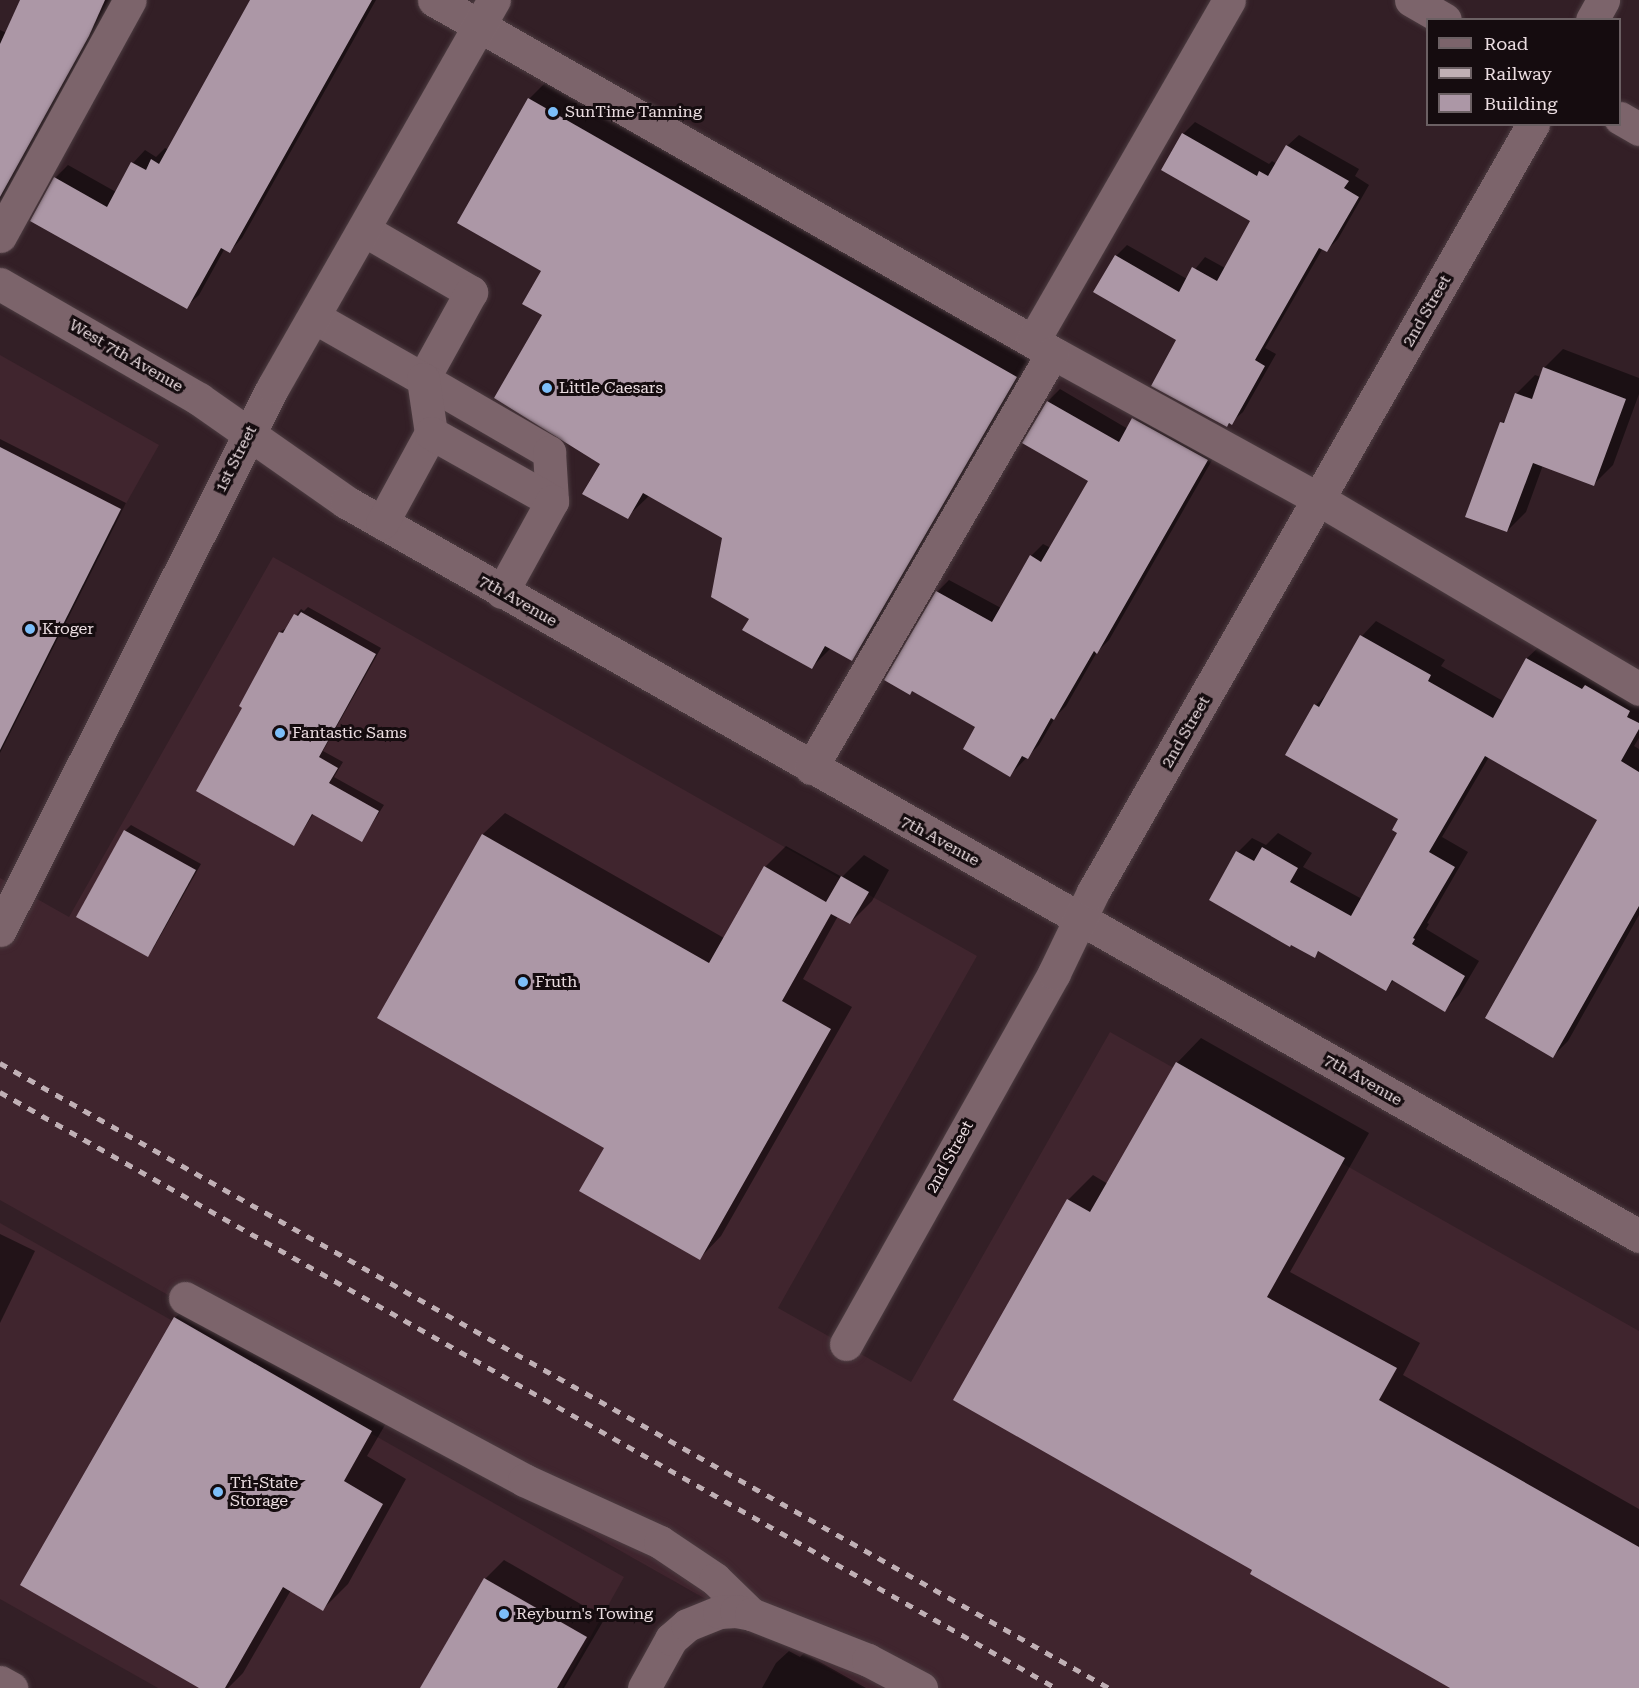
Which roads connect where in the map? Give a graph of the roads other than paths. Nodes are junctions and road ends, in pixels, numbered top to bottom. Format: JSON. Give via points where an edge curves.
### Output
{"nodes":[{"id":1,"x":130,"y":0,"type":"edge"},
{"id":2,"x":434,"y":0,"type":"edge"},
{"id":3,"x":1411,"y":0,"type":"edge"},
{"id":4,"x":1603,"y":0,"type":"edge"},
{"id":5,"x":1222,"y":2,"type":"edge"},
{"id":6,"x":487,"y":13,"type":"edge"},
{"id":7,"x":1442,"y":18,"type":"edge"},
{"id":8,"x":1593,"y":18,"type":"edge"},
{"id":9,"x":1621,"y":119,"type":"edge"},
{"id":10,"x":1532,"y":126,"type":"edge"},
{"id":11,"x":1639,"y":129,"type":"edge"},
{"id":12,"x":364,"y":230,"type":"junction"},
{"id":13,"x":0,"y":236,"type":"edge"},
{"id":14,"x":0,"y":284,"type":"edge"},
{"id":15,"x":314,"y":316,"type":"junction"},
{"id":16,"x":1043,"y":347,"type":"junction"},
{"id":17,"x":423,"y":379,"type":"junction"},
{"id":18,"x":431,"y":433,"type":"junction"},
{"id":19,"x":248,"y":434,"type":"junction"},
{"id":20,"x":1320,"y":500,"type":"junction"},
{"id":21,"x":552,"y":501,"type":"junction"},
{"id":22,"x":382,"y":523,"type":"junction"},
{"id":23,"x":502,"y":592,"type":"junction"},
{"id":24,"x":1639,"y":689,"type":"edge"},
{"id":25,"x":811,"y":768,"type":"junction"},
{"id":26,"x":1079,"y":920,"type":"junction"},
{"id":27,"x":0,"y":930,"type":"edge"},
{"id":28,"x":1639,"y":1236,"type":"edge"},
{"id":29,"x":185,"y":1298,"type":"dead end"},
{"id":30,"x":846,"y":1344,"type":"dead end"},
{"id":31,"x":751,"y":1614,"type":"junction"},
{"id":32,"x":0,"y":1682,"type":"edge"},
{"id":33,"x":11,"y":1688,"type":"edge"},
{"id":34,"x":644,"y":1688,"type":"edge"},
{"id":35,"x":921,"y":1688,"type":"edge"}],
"edges":[{"from":1,"to":13,"type":"street"},
{"from":2,"to":6,"type":"street"},
{"from":3,"to":7,"type":"street"},
{"from":4,"to":8,"type":"street"},
{"from":5,"to":16,"type":"street"},
{"from":6,"to":12,"type":"street","name":"1st Street"},
{"from":6,"to":16,"type":"street"},
{"from":9,"to":11,"type":"street"},
{"from":10,"to":20,"type":"street","name":"2nd Street"},
{"from":12,"to":15,"type":"street","name":"1st Street"},
{"from":12,"to":17,"type":"street","via":[[471,292]]},
{"from":14,"to":19,"type":"street","name":"West 7th Avenue","via":[[148,367]]},
{"from":15,"to":17,"type":"street"},
{"from":15,"to":19,"type":"street","name":"1st Street"},
{"from":16,"to":20,"type":"street"},
{"from":16,"to":25,"type":"street"},
{"from":17,"to":18,"type":"street"},
{"from":17,"to":21,"type":"street","via":[[549,452]]},
{"from":18,"to":21,"type":"street"},
{"from":18,"to":22,"type":"street"},
{"from":19,"to":22,"type":"street","name":"7th Avenue"},
{"from":19,"to":27,"type":"street","name":"1st Street"},
{"from":20,"to":24,"type":"street"},
{"from":20,"to":26,"type":"street","name":"2nd Street"},
{"from":21,"to":23,"type":"street"},
{"from":22,"to":23,"type":"street","name":"7th Avenue"},
{"from":23,"to":25,"type":"street","name":"7th Avenue"},
{"from":25,"to":26,"type":"street","name":"7th Avenue"},
{"from":26,"to":28,"type":"street","name":"7th Avenue"},
{"from":26,"to":30,"type":"street","name":"2nd Street","via":[[1054,973]]},
{"from":29,"to":31,"type":"street","via":[[524,1480],[660,1542],[715,1579]]},
{"from":31,"to":34,"type":"street","via":[[719,1612],[687,1625],[671,1639]]},
{"from":31,"to":35,"type":"street","via":[[868,1660]]},
{"from":32,"to":33,"type":"street"}]}
